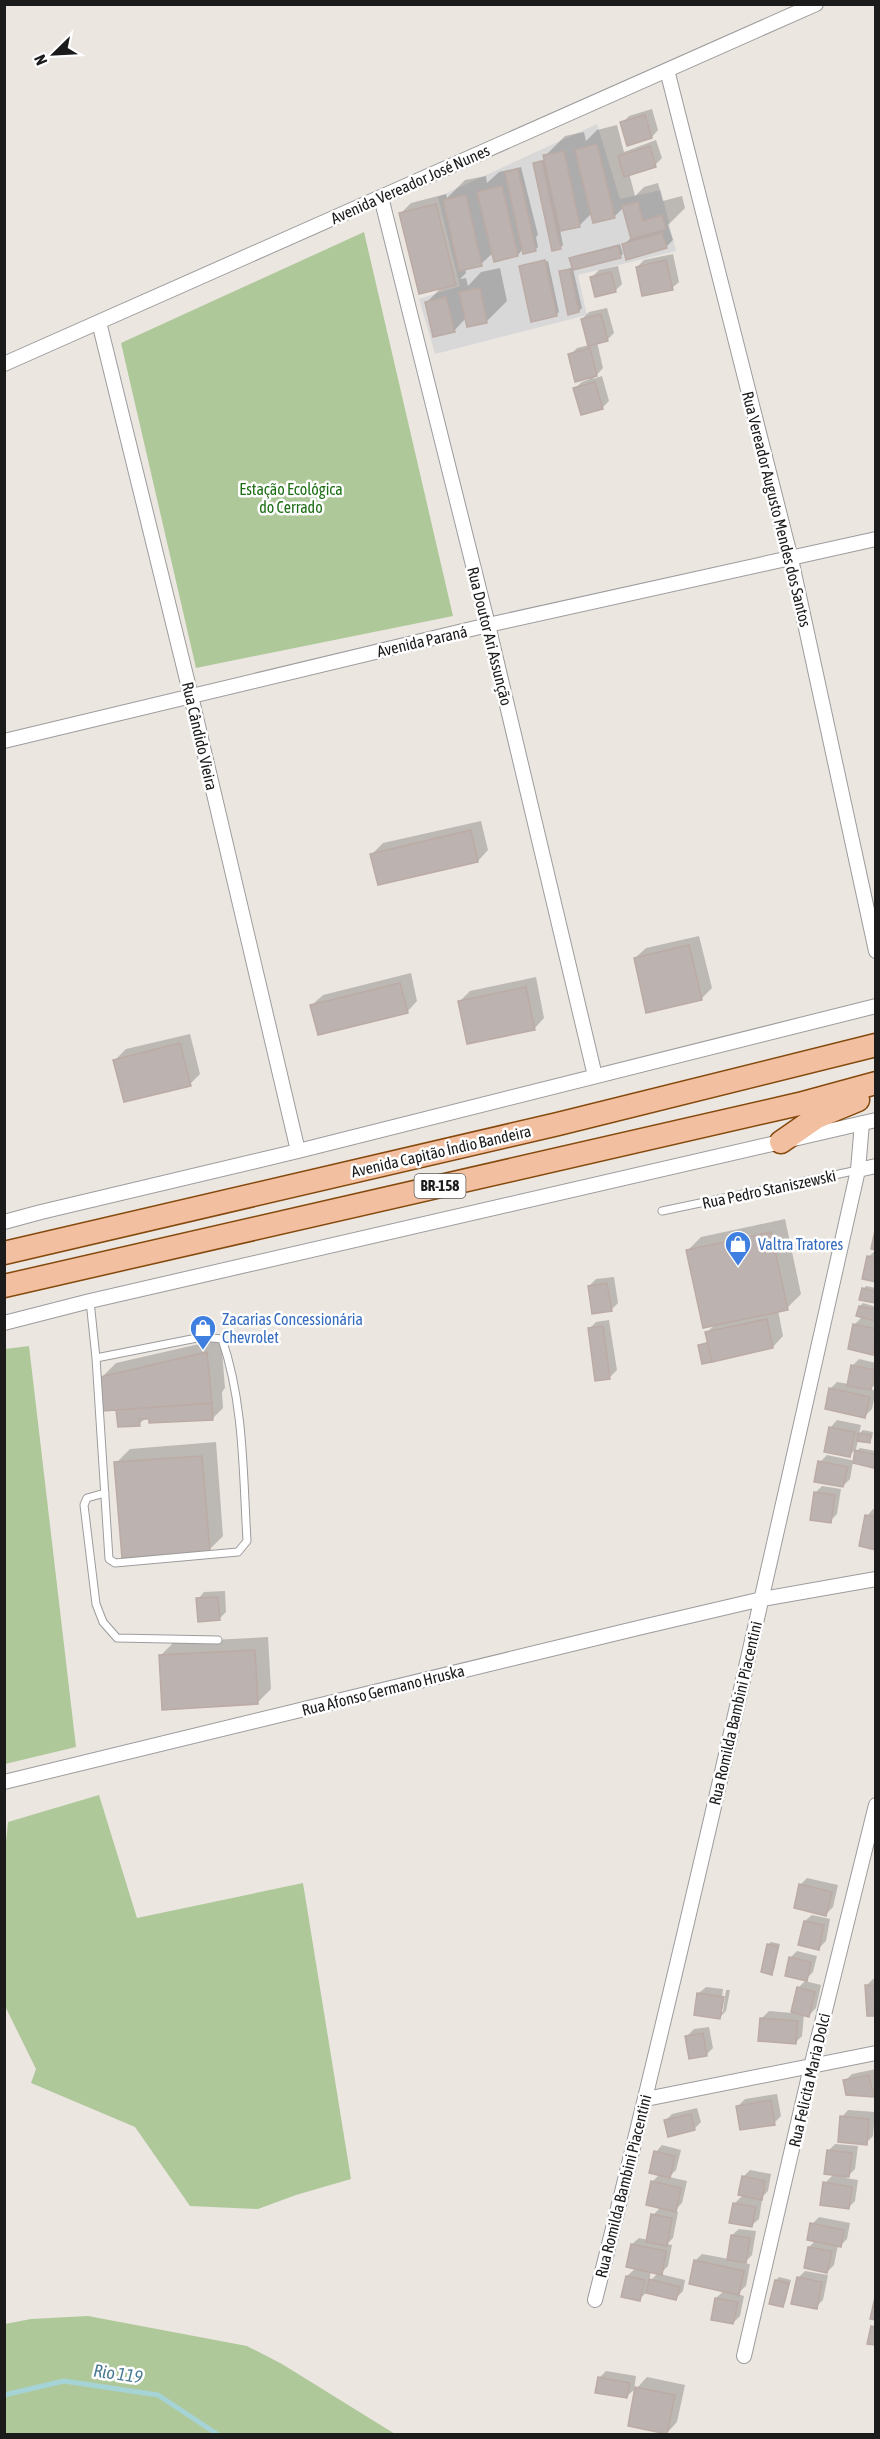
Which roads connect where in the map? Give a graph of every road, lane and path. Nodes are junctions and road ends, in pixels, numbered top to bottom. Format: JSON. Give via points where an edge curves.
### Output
{"nodes":[{"id":1,"x":808,"y":6,"type":"edge"},
{"id":2,"x":668,"y":70,"type":"junction"},
{"id":3,"x":381,"y":197,"type":"junction"},
{"id":4,"x":99,"y":322,"type":"junction"},
{"id":5,"x":4,"y":364,"type":"edge"},
{"id":6,"x":876,"y":538,"type":"edge"},
{"id":7,"x":791,"y":559,"type":"junction"},
{"id":8,"x":488,"y":625,"type":"junction"},
{"id":9,"x":191,"y":696,"type":"junction"},
{"id":10,"x":4,"y":741,"type":"edge"},
{"id":11,"x":876,"y":951,"type":"edge"},
{"id":12,"x":876,"y":1006,"type":"edge"},
{"id":13,"x":876,"y":1045,"type":"edge"},
{"id":14,"x":595,"y":1076,"type":"junction"},
{"id":15,"x":876,"y":1083,"type":"edge"},
{"id":16,"x":876,"y":1093,"type":"edge"},
{"id":17,"x":869,"y":1121,"type":"edge"},
{"id":18,"x":781,"y":1142,"type":"junction"},
{"id":19,"x":297,"y":1151,"type":"junction"},
{"id":20,"x":876,"y":1166,"type":"edge"},
{"id":21,"x":858,"y":1170,"type":"junction"},
{"id":22,"x":663,"y":1211,"type":"dead end"},
{"id":23,"x":4,"y":1222,"type":"edge"},
{"id":24,"x":4,"y":1253,"type":"edge"},
{"id":25,"x":4,"y":1286,"type":"edge"},
{"id":26,"x":90,"y":1301,"type":"junction"},
{"id":27,"x":4,"y":1323,"type":"edge"},
{"id":28,"x":96,"y":1358,"type":"junction"},
{"id":29,"x":105,"y":1493,"type":"junction"},
{"id":30,"x":876,"y":1579,"type":"edge"},
{"id":31,"x":762,"y":1599,"type":"junction"},
{"id":32,"x":218,"y":1640,"type":"dead end"},
{"id":33,"x":4,"y":1782,"type":"edge"},
{"id":34,"x":876,"y":1805,"type":"edge"},
{"id":35,"x":876,"y":2053,"type":"edge"},
{"id":36,"x":811,"y":2067,"type":"junction"},
{"id":37,"x":645,"y":2099,"type":"junction"},
{"id":38,"x":595,"y":2300,"type":"dead end"},
{"id":39,"x":744,"y":2356,"type":"dead end"}],
"edges":[{"from":1,"to":2,"type":"street","name":"Avenida Vereador José Nunes"},
{"from":2,"to":3,"type":"street","name":"Avenida Vereador José Nunes"},
{"from":2,"to":7,"type":"street","name":"Rua Vereador Augusto Mendes dos Santos"},
{"from":3,"to":4,"type":"street","name":"Avenida Vereador José Nunes"},
{"from":3,"to":8,"type":"street","name":"Rua Doutor Ari Assunção"},
{"from":4,"to":5,"type":"street","name":"Avenida Vereador José Nunes"},
{"from":4,"to":9,"type":"street","name":"Rua Cândido Vieira"},
{"from":6,"to":7,"type":"street","name":"Avenida Paraná"},
{"from":7,"to":8,"type":"street","name":"Avenida Paraná"},
{"from":7,"to":11,"type":"street","name":"Rua Vereador Augusto Mendes dos Santos"},
{"from":8,"to":9,"type":"street","name":"Avenida Paraná"},
{"from":8,"to":14,"type":"street","name":"Rua Doutor Ari Assunção"},
{"from":9,"to":10,"type":"street","name":"Avenida Paraná"},
{"from":9,"to":19,"type":"street","name":"Rua Cândido Vieira"},
{"from":12,"to":14,"type":"street"},
{"from":13,"to":24,"type":"main road","name":"Avenida Capitão Índio Bandeira","via":[[558,1124]]},
{"from":14,"to":19,"type":"street"},
{"from":15,"to":25,"type":"main road","name":"Avenida Capitão Índio Bandeira","number":"BR-158","via":[[787,1107]]},
{"from":16,"to":18,"type":"main road","via":[[817,1118]]},
{"from":17,"to":18,"type":"street"},
{"from":17,"to":21,"type":"street","name":"Rua Romilda Bambini Piacentini"},
{"from":18,"to":26,"type":"street"},
{"from":19,"to":23,"type":"street"},
{"from":20,"to":21,"type":"street","name":"Rua Pedro Staniszewski"},
{"from":21,"to":22,"type":"lane","name":"Rua Pedro Staniszewski"},
{"from":21,"to":31,"type":"street","name":"Rua Romilda Bambini Piacentini"},
{"from":26,"to":27,"type":"street"},
{"from":26,"to":28,"type":"lane"},
{"from":28,"to":29,"type":"lane"},
{"from":28,"to":29,"type":"lane","via":[[202,1337],[222,1340],[229,1359],[241,1436],[247,1541],[238,1552],[115,1563],[109,1559]]},
{"from":29,"to":32,"type":"lane","via":[[87,1498],[84,1505],[96,1604],[103,1622],[117,1638]]},
{"from":30,"to":31,"type":"street","name":"Rua Afonso Germano Hruska"},
{"from":31,"to":33,"type":"street","name":"Rua Afonso Germano Hruska"},
{"from":31,"to":37,"type":"street","name":"Rua Romilda Bambini Piacentini"},
{"from":34,"to":36,"type":"street","name":"Rua Felicita Maria Dolci"},
{"from":35,"to":36,"type":"street"},
{"from":36,"to":37,"type":"street"},
{"from":36,"to":39,"type":"street","name":"Rua Felicita Maria Dolci"},
{"from":37,"to":38,"type":"street","name":"Rua Romilda Bambini Piacentini"}]}
